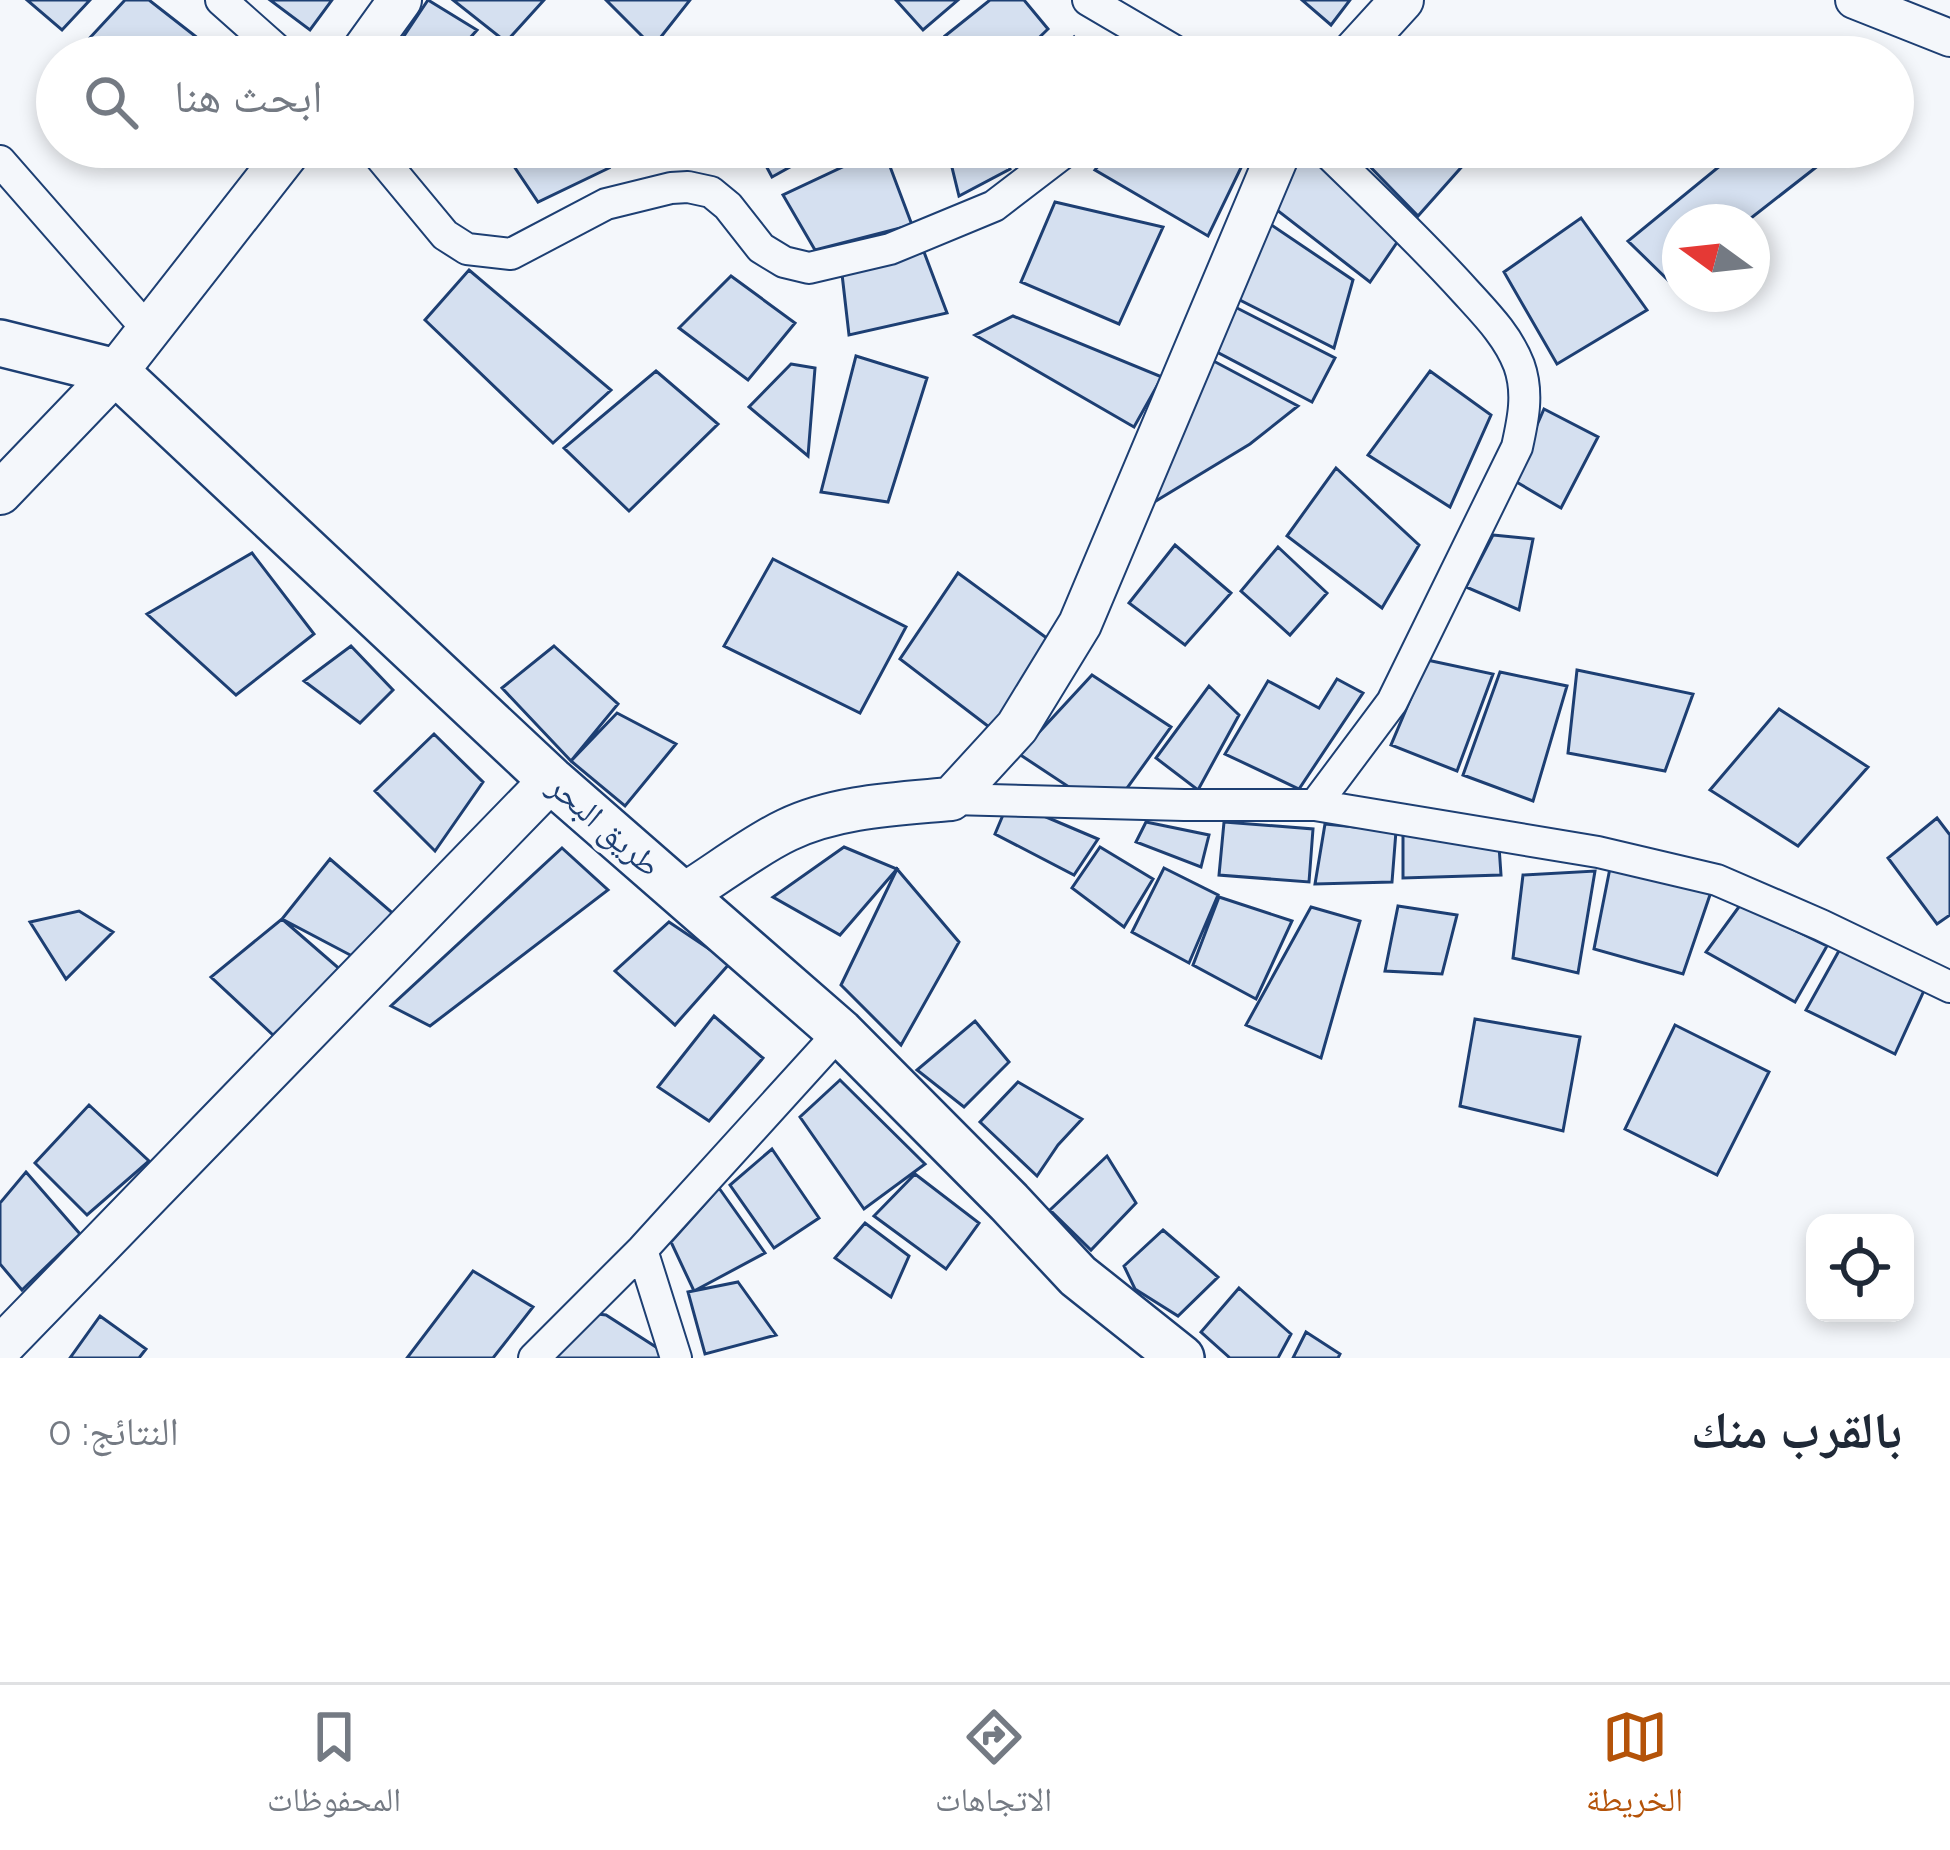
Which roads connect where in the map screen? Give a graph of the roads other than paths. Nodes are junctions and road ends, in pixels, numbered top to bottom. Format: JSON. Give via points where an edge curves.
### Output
{"nodes":[{"id":1,"x":221,"y":0,"type":"edge"},
{"id":2,"x":400,"y":0,"type":"edge"},
{"id":3,"x":1088,"y":0,"type":"edge"},
{"id":4,"x":1402,"y":0,"type":"edge"},
{"id":5,"x":1854,"y":0,"type":"edge"},
{"id":6,"x":261,"y":36,"type":"edge"},
{"id":7,"x":374,"y":36,"type":"edge"},
{"id":8,"x":1149,"y":36,"type":"edge"},
{"id":9,"x":1369,"y":36,"type":"edge"},
{"id":10,"x":1950,"y":38,"type":"edge"},
{"id":11,"x":0,"y":161,"type":"edge"},
{"id":12,"x":275,"y":168,"type":"edge"},
{"id":13,"x":389,"y":168,"type":"edge"},
{"id":14,"x":1044,"y":168,"type":"edge"},
{"id":15,"x":1272,"y":168,"type":"edge"},
{"id":16,"x":1343,"y":168,"type":"edge"},
{"id":17,"x":148,"y":330,"type":"junction"},
{"id":18,"x":0,"y":343,"type":"edge"},
{"id":19,"x":116,"y":372,"type":"junction"},
{"id":20,"x":0,"y":493,"type":"edge"},
{"id":21,"x":551,"y":780,"type":"junction"},
{"id":22,"x":951,"y":799,"type":"junction"},
{"id":23,"x":1315,"y":805,"type":"junction"},
{"id":24,"x":685,"y":894,"type":"junction"},
{"id":25,"x":1950,"y":986,"type":"edge"},
{"id":26,"x":840,"y":1032,"type":"junction"},
{"id":27,"x":642,"y":1250,"type":"junction"},
{"id":28,"x":0,"y":1348,"type":"edge"},
{"id":29,"x":534,"y":1358,"type":"edge"},
{"id":30,"x":676,"y":1358,"type":"edge"},
{"id":31,"x":1181,"y":1358,"type":"edge"}],
"edges":[{"from":1,"to":6,"type":"street"},
{"from":2,"to":7,"type":"main road"},
{"from":3,"to":8,"type":"street"},
{"from":4,"to":9,"type":"main road"},
{"from":5,"to":10,"type":"street"},
{"from":11,"to":17,"type":"street"},
{"from":12,"to":17,"type":"main road"},
{"from":13,"to":14,"type":"street","via":[[466,249],[511,254],[606,204],[688,187],[728,206],[761,248],[809,268],[890,249],[994,206]]},
{"from":15,"to":22,"type":"main road","via":[[1080,624],[1017,727]]},
{"from":16,"to":23,"type":"street","via":[[1501,330],[1519,365],[1525,411],[1517,447],[1392,702]]},
{"from":17,"to":19,"type":"main road"},
{"from":18,"to":19,"type":"main road","name":"طريق البحر"},
{"from":19,"to":20,"type":"main road"},
{"from":19,"to":21,"type":"main road","name":"طريق البحر"},
{"from":21,"to":24,"type":"main road","name":"طريق البحر"},
{"from":21,"to":28,"type":"main road"},
{"from":22,"to":23,"type":"street"},
{"from":22,"to":24,"type":"main road","via":[[786,830]]},
{"from":23,"to":25,"type":"street","via":[[1718,880]]},
{"from":24,"to":26,"type":"main road","name":"طريق البحر"},
{"from":26,"to":27,"type":"street"},
{"from":26,"to":31,"type":"main road","name":"طريق البحر","via":[[1078,1276]]},
{"from":27,"to":29,"type":"street"},
{"from":27,"to":30,"type":"street"}]}
